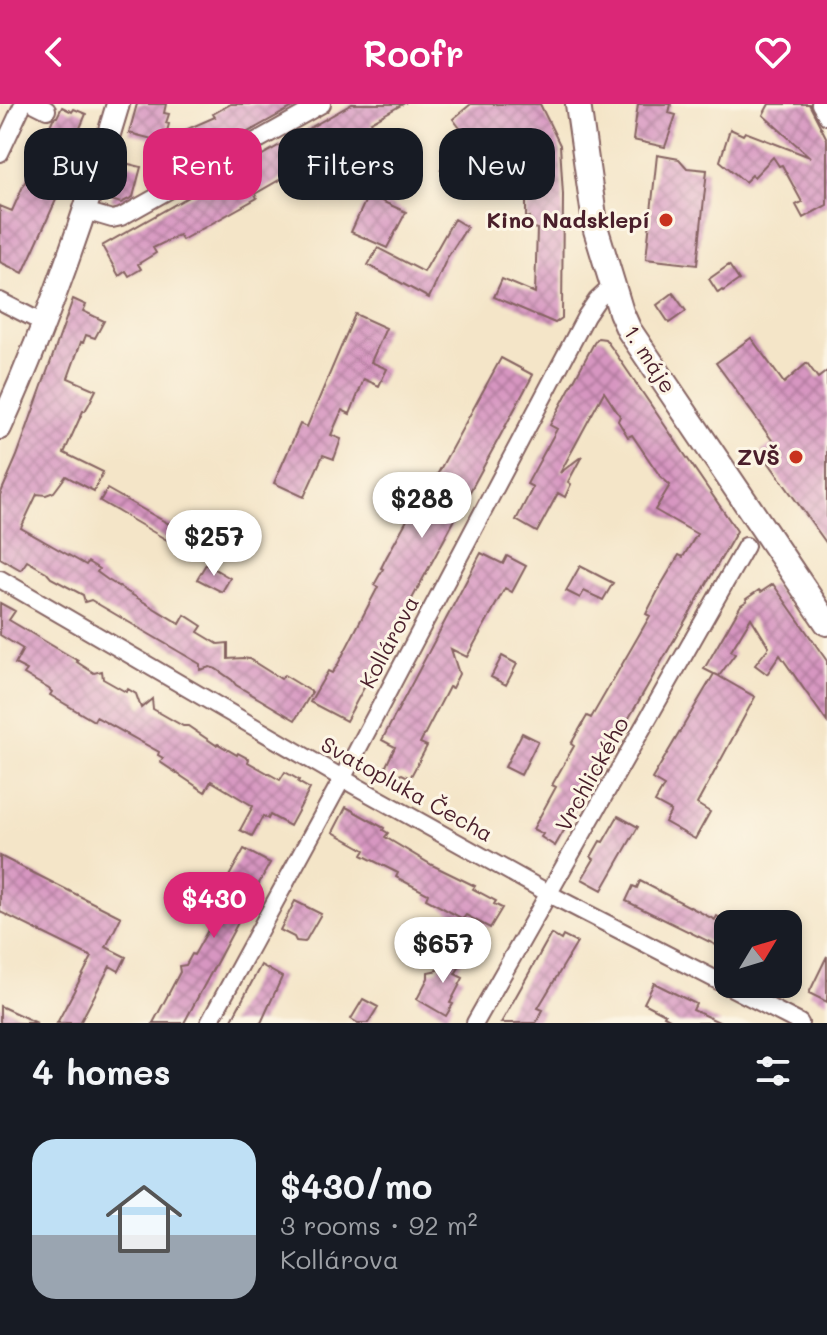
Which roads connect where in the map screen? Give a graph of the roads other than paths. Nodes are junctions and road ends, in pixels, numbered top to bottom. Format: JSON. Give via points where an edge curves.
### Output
{"nodes":[{"id":1,"x":23,"y":104,"type":"edge"},
{"id":2,"x":118,"y":104,"type":"edge"},
{"id":3,"x":322,"y":104,"type":"edge"},
{"id":4,"x":578,"y":104,"type":"edge"},
{"id":5,"x":820,"y":104,"type":"edge"},
{"id":6,"x":827,"y":116,"type":"edge"},
{"id":7,"x":0,"y":153,"type":"edge"},
{"id":8,"x":85,"y":211,"type":"junction"},
{"id":9,"x":613,"y":285,"type":"junction"},
{"id":10,"x":0,"y":301,"type":"edge"},
{"id":11,"x":45,"y":324,"type":"junction"},
{"id":12,"x":6,"y":399,"type":"edge"},
{"id":13,"x":0,"y":428,"type":"edge"},
{"id":14,"x":746,"y":546,"type":"dead end"},
{"id":15,"x":0,"y":579,"type":"edge"},
{"id":16,"x":827,"y":598,"type":"edge"},
{"id":17,"x":827,"y":623,"type":"edge"},
{"id":18,"x":342,"y":779,"type":"junction"},
{"id":19,"x":550,"y":894,"type":"junction"},
{"id":20,"x":209,"y":1023,"type":"edge"},
{"id":21,"x":475,"y":1023,"type":"edge"},
{"id":22,"x":800,"y":1023,"type":"edge"}],
"edges":[{"from":1,"to":7,"type":"street"},
{"from":2,"to":8,"type":"main road"},
{"from":3,"to":8,"type":"street","via":[[121,217]]},
{"from":4,"to":9,"type":"main road","via":[[596,230]]},
{"from":5,"to":6,"type":"street"},
{"from":8,"to":11,"type":"main road"},
{"from":9,"to":16,"type":"main road","name":"1. máje"},
{"from":9,"to":17,"type":"main road","name":"1. máje","via":[[637,343]]},
{"from":9,"to":18,"type":"street","name":"Kollárova","via":[[586,316]]},
{"from":10,"to":11,"type":"street"},
{"from":11,"to":12,"type":"main road"},
{"from":12,"to":13,"type":"main road"},
{"from":14,"to":19,"type":"street","name":"Vrchlického"},
{"from":15,"to":18,"type":"street","name":"Svatopluka Čecha"},
{"from":18,"to":19,"type":"street","name":"Svatopluka Čecha"},
{"from":18,"to":20,"type":"street","name":"Kollárova"},
{"from":19,"to":21,"type":"street","name":"Vrchlického"},
{"from":19,"to":22,"type":"street","name":"Svatopluka Čecha"}]}
